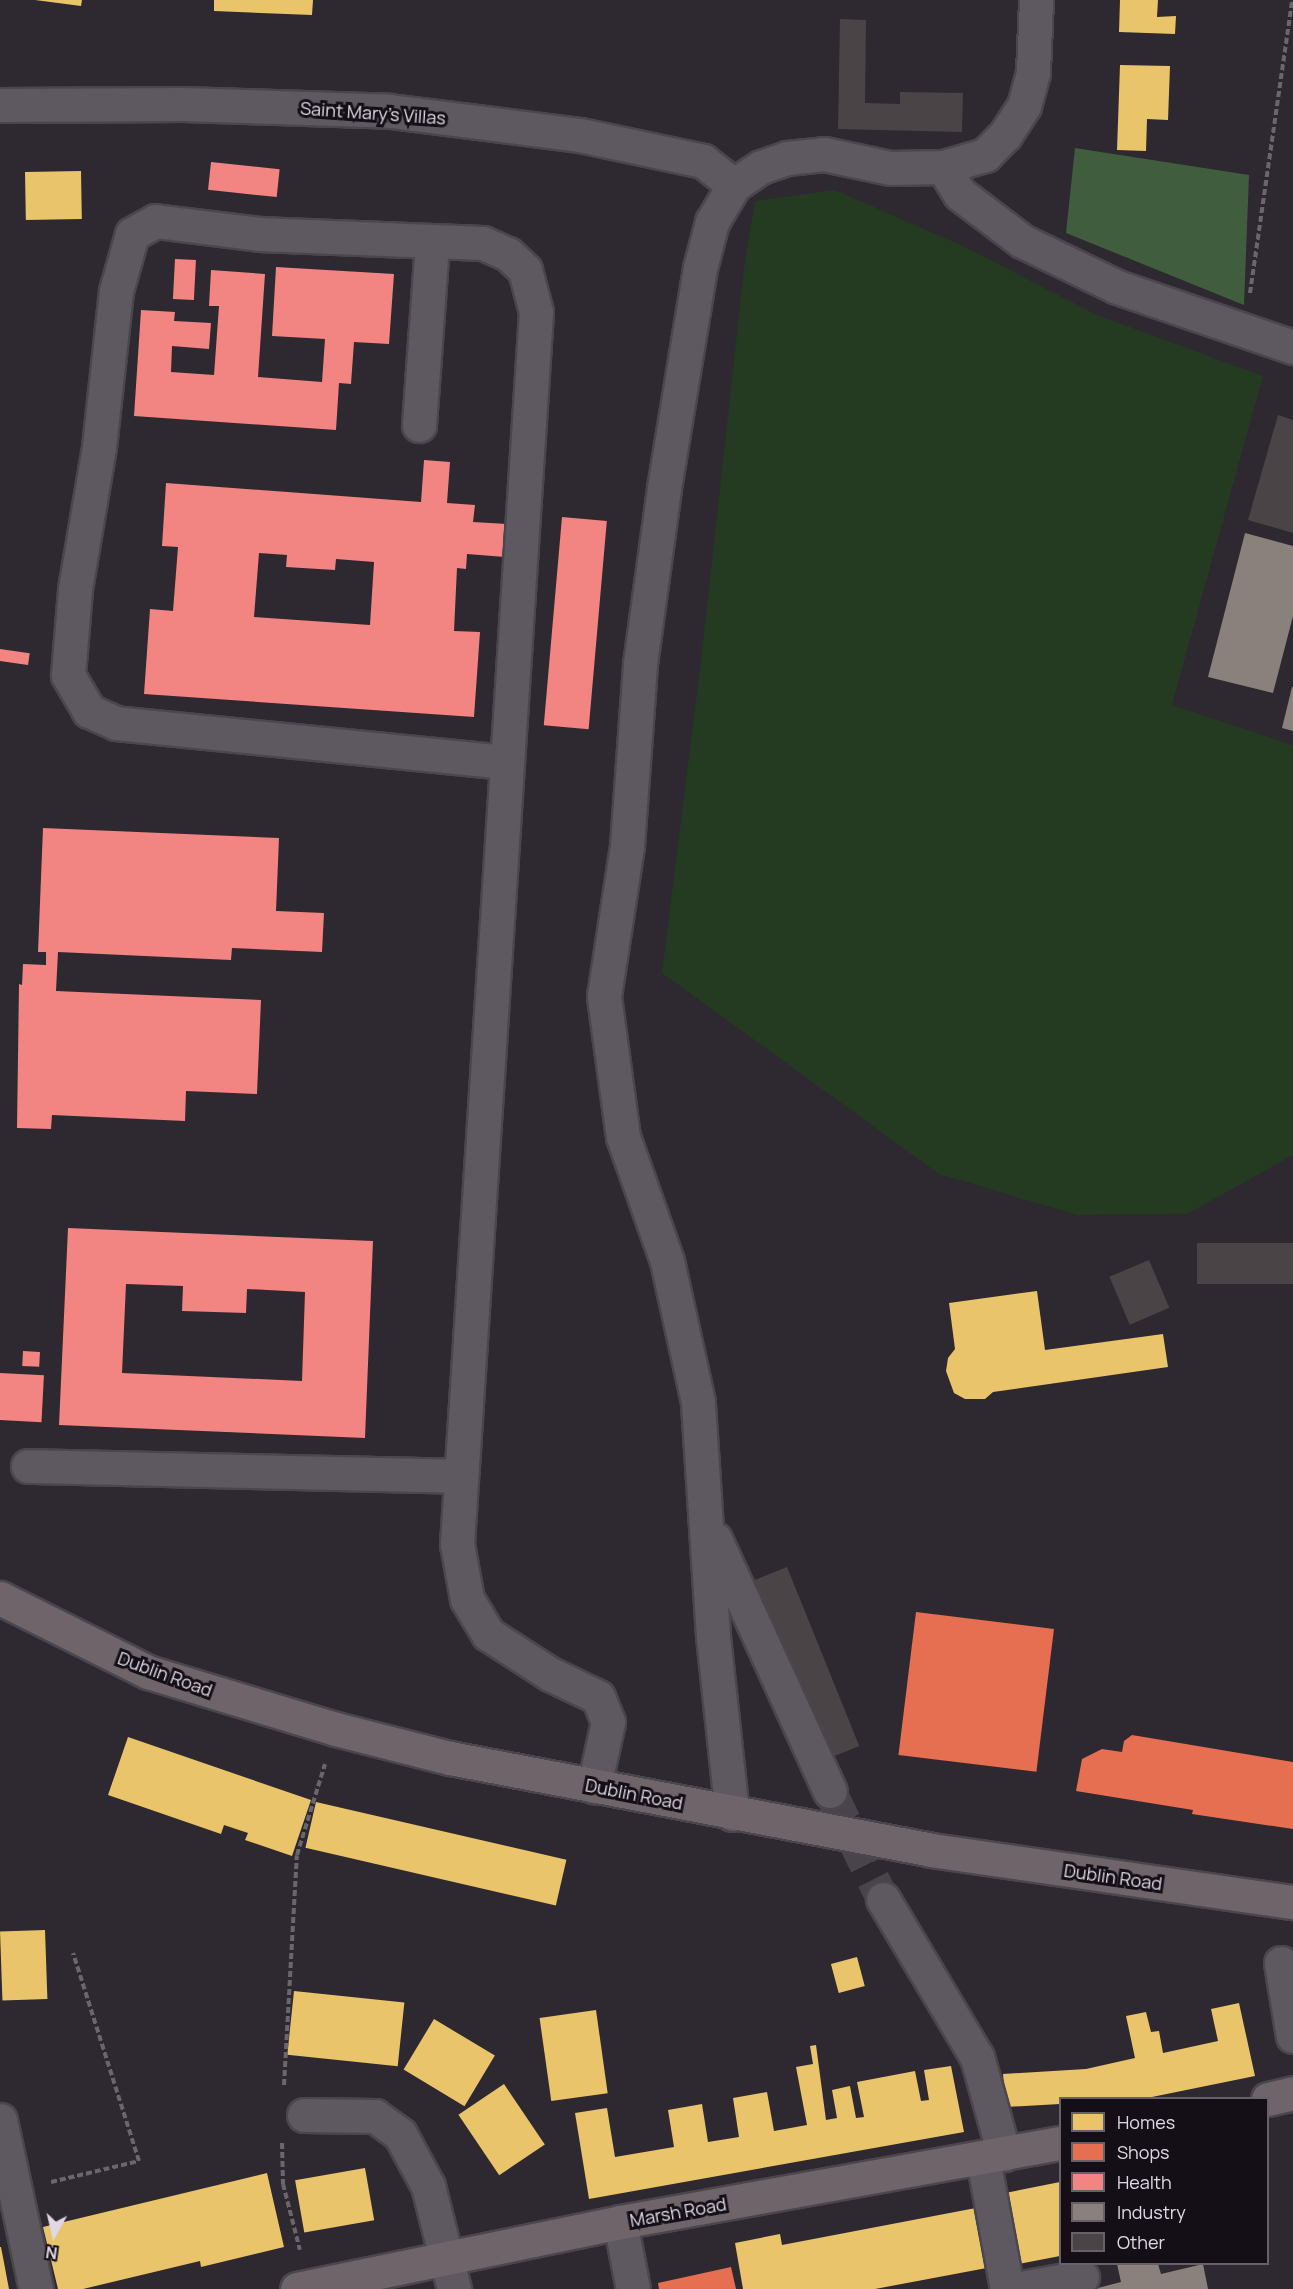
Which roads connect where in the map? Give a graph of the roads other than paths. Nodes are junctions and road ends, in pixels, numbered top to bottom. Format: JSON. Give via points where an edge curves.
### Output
{"nodes":[{"id":1,"x":1036,"y":0,"type":"edge"},
{"id":2,"x":0,"y":105,"type":"edge"},
{"id":3,"x":943,"y":167,"type":"junction"},
{"id":4,"x":734,"y":185,"type":"junction"},
{"id":5,"x":432,"y":243,"type":"junction"},
{"id":6,"x":1293,"y":347,"type":"edge"},
{"id":7,"x":419,"y":425,"type":"dead end"},
{"id":8,"x":505,"y":762,"type":"junction"},
{"id":9,"x":28,"y":1466,"type":"dead end"},
{"id":10,"x":461,"y":1476,"type":"junction"},
{"id":11,"x":706,"y":1519,"type":"junction"},
{"id":12,"x":0,"y":1598,"type":"edge"},
{"id":13,"x":594,"y":1786,"type":"junction"},
{"id":14,"x":830,"y":1791,"type":"tunnel mouth"},
{"id":15,"x":732,"y":1814,"type":"junction"},
{"id":16,"x":883,"y":1899,"type":"tunnel mouth"},
{"id":17,"x":1293,"y":1902,"type":"edge"},
{"id":18,"x":1281,"y":1964,"type":"dead end"},
{"id":19,"x":1293,"y":2036,"type":"edge"},
{"id":20,"x":1293,"y":2093,"type":"edge"},
{"id":21,"x":1269,"y":2099,"type":"edge"},
{"id":22,"x":0,"y":2120,"type":"edge"},
{"id":23,"x":293,"y":2125,"type":"road end"},
{"id":24,"x":1059,"y":2143,"type":"edge"},
{"id":25,"x":993,"y":2157,"type":"junction"},
{"id":26,"x":620,"y":2222,"type":"junction"},
{"id":27,"x":446,"y":2256,"type":"junction"},
{"id":28,"x":1082,"y":2277,"type":"dead end"},
{"id":29,"x":303,"y":2288,"type":"edge"},
{"id":30,"x":36,"y":2289,"type":"edge"},
{"id":31,"x":454,"y":2289,"type":"edge"},
{"id":32,"x":633,"y":2289,"type":"edge"},
{"id":33,"x":1006,"y":2289,"type":"edge"},
{"id":34,"x":1016,"y":2289,"type":"edge"}],
"edges":[{"from":1,"to":3,"type":"street","via":[[1033,72],[1024,106],[1005,135],[985,155]]},
{"from":2,"to":4,"type":"street","name":"Saint Mary's Villas","via":[[183,104],[390,111],[580,135],[692,158],[703,161]]},
{"from":3,"to":4,"type":"street","via":[[890,168],[824,154],[787,158],[760,167]]},
{"from":3,"to":6,"type":"street","via":[[960,194],[1022,241],[1117,287]]},
{"from":4,"to":11,"type":"street","via":[[712,222],[700,268],[664,488],[640,664],[627,846],[604,996],[623,1137],[667,1261],[698,1402]]},
{"from":5,"to":7,"type":"street"},
{"from":5,"to":8,"type":"street","via":[[483,243],[508,255],[525,270],[536,312]]},
{"from":5,"to":8,"type":"street","via":[[259,234],[156,221],[132,234],[116,291],[99,447],[75,589],[68,675],[89,711],[116,723]]},
{"from":8,"to":10,"type":"street"},
{"from":9,"to":10,"type":"street"},
{"from":10,"to":13,"type":"street","via":[[457,1544],[468,1599],[488,1634],[550,1674],[598,1697],[608,1722]]},
{"from":11,"to":14,"type":"street"},
{"from":11,"to":15,"type":"street"},
{"from":12,"to":13,"type":"main road","name":"Dublin Road","via":[[148,1672],[336,1729],[450,1758]]},
{"from":13,"to":15,"type":"main road","name":"Dublin Road"},
{"from":15,"to":17,"type":"main road","name":"Dublin Road","via":[[931,1850]]},
{"from":16,"to":25,"type":"street","via":[[977,2057]]},
{"from":18,"to":19,"type":"street"},
{"from":20,"to":21,"type":"main road"},
{"from":22,"to":30,"type":"street"},
{"from":23,"to":27,"type":"street","via":[[375,2116],[400,2134],[428,2186]]},
{"from":24,"to":25,"type":"main road","name":"Marsh Road"},
{"from":25,"to":26,"type":"main road","name":"Marsh Road"},
{"from":25,"to":33,"type":"street"},
{"from":26,"to":27,"type":"main road","name":"Marsh Road"},
{"from":26,"to":32,"type":"street"},
{"from":27,"to":29,"type":"main road","name":"Marsh Road"},
{"from":27,"to":31,"type":"street"},
{"from":28,"to":34,"type":"street"}]}
